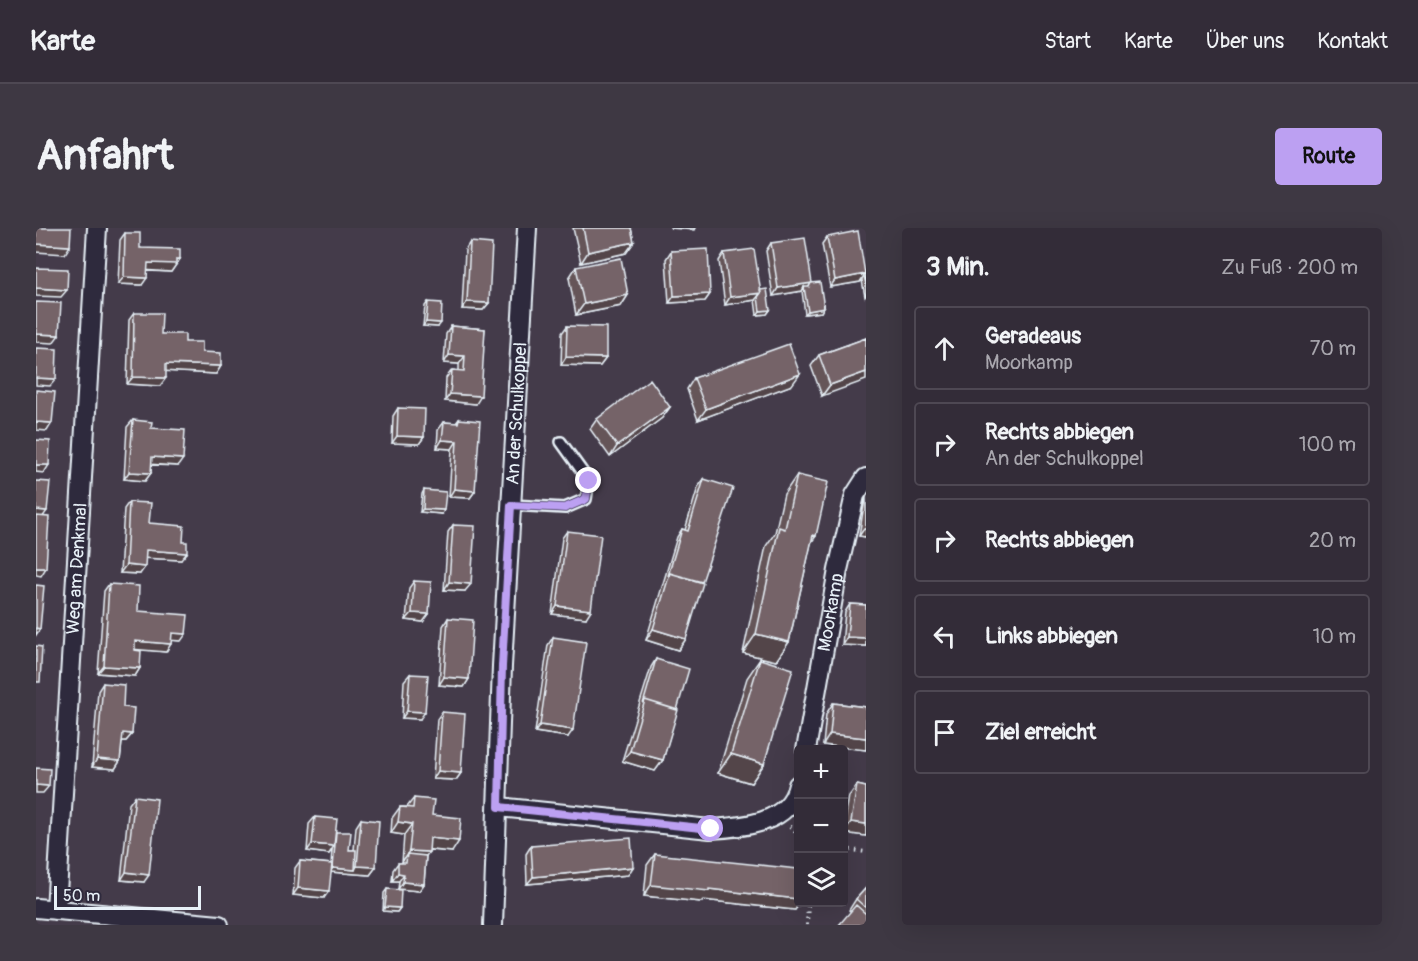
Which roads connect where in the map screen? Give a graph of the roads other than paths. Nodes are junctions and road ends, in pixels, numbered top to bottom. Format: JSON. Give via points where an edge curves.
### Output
{"nodes":[{"id":1,"x":97,"y":228,"type":"edge"},
{"id":2,"x":527,"y":228,"type":"edge"},
{"id":3,"x":561,"y":442,"type":"dead end"},
{"id":4,"x":866,"y":478,"type":"edge"},
{"id":5,"x":511,"y":505,"type":"junction"},
{"id":6,"x":807,"y":745,"type":"edge"},
{"id":7,"x":794,"y":798,"type":"edge"},
{"id":8,"x":499,"y":807,"type":"junction"},
{"id":9,"x":36,"y":908,"type":"edge"},
{"id":10,"x":56,"y":910,"type":"junction"},
{"id":11,"x":139,"y":921,"type":"edge"},
{"id":12,"x":219,"y":925,"type":"edge"},
{"id":13,"x":493,"y":925,"type":"edge"}],
"edges":[{"from":1,"to":10,"type":"street","name":"Weg am Denkmal"},
{"from":2,"to":5,"type":"street","name":"An der Schulkoppel"},
{"from":3,"to":5,"type":"lane","via":[[589,481],[586,499],[565,508]]},
{"from":4,"to":6,"type":"street","name":"Moorkamp","via":[[855,495],[838,570]]},
{"from":5,"to":8,"type":"street","name":"An der Schulkoppel"},
{"from":7,"to":8,"type":"street","via":[[779,815],[745,827],[711,829]]},
{"from":8,"to":13,"type":"street","name":"An der Schulkoppel"},
{"from":9,"to":10,"type":"street"},
{"from":10,"to":11,"type":"street"},
{"from":11,"to":12,"type":"street"}]}
